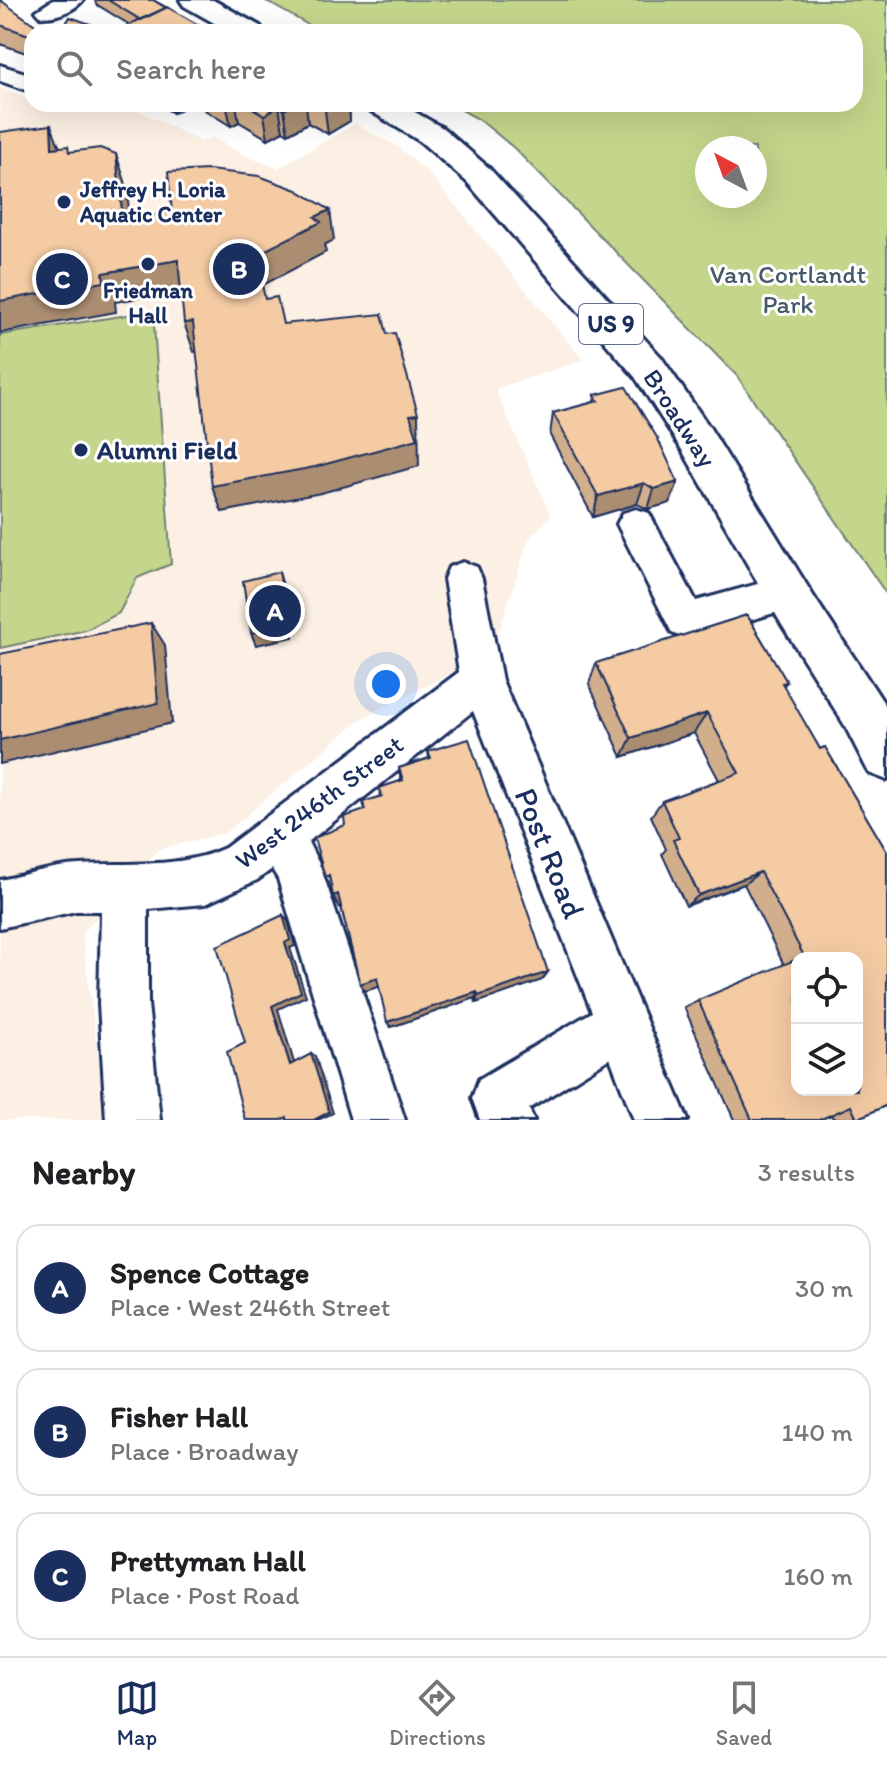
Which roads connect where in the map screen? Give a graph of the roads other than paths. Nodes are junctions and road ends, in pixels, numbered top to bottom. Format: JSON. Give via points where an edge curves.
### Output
{"nodes":[{"id":1,"x":72,"y":0,"type":"edge"},
{"id":2,"x":193,"y":0,"type":"edge"},
{"id":3,"x":48,"y":11,"type":"dead end"},
{"id":4,"x":236,"y":24,"type":"edge"},
{"id":5,"x":0,"y":72,"type":"edge"},
{"id":6,"x":24,"y":81,"type":"edge"},
{"id":7,"x":393,"y":112,"type":"edge"},
{"id":8,"x":636,"y":524,"type":"dead end"},
{"id":9,"x":463,"y":579,"type":"dead end"},
{"id":10,"x":787,"y":593,"type":"junction"},
{"id":11,"x":481,"y":680,"type":"junction"},
{"id":12,"x":874,"y":722,"type":"edge"},
{"id":13,"x":887,"y":756,"type":"edge"},
{"id":14,"x":278,"y":837,"type":"junction"},
{"id":15,"x":126,"y":888,"type":"junction"},
{"id":16,"x":0,"y":904,"type":"edge"},
{"id":17,"x":619,"y":1024,"type":"junction"},
{"id":18,"x":133,"y":1120,"type":"edge"},
{"id":19,"x":378,"y":1120,"type":"edge"},
{"id":20,"x":507,"y":1120,"type":"edge"},
{"id":21,"x":661,"y":1120,"type":"edge"}],
"edges":[{"from":1,"to":3,"type":"street"},
{"from":2,"to":4,"type":"main road"},
{"from":5,"to":6,"type":"street"},
{"from":7,"to":10,"type":"main road","name":"Broadway","number":"US 9","via":[[432,135],[478,175],[648,367]]},
{"from":8,"to":10,"type":"street","via":[[686,621]]},
{"from":9,"to":11,"type":"street","name":"Post Road"},
{"from":10,"to":12,"type":"main road","name":"Broadway","number":"US 9"},
{"from":11,"to":14,"type":"street","name":"West 246th Street"},
{"from":11,"to":17,"type":"street","name":"Post Road"},
{"from":12,"to":13,"type":"main road","name":"Broadway","number":"US 9"},
{"from":14,"to":15,"type":"street","name":"West 246th Street","via":[[241,864],[205,881]]},
{"from":14,"to":19,"type":"street","via":[[298,868]]},
{"from":15,"to":16,"type":"street","name":"West 246th Street","via":[[76,888]]},
{"from":15,"to":18,"type":"street","via":[[122,977]]},
{"from":17,"to":20,"type":"street","via":[[498,1098]]},
{"from":17,"to":21,"type":"street","name":"Post Road"}]}
